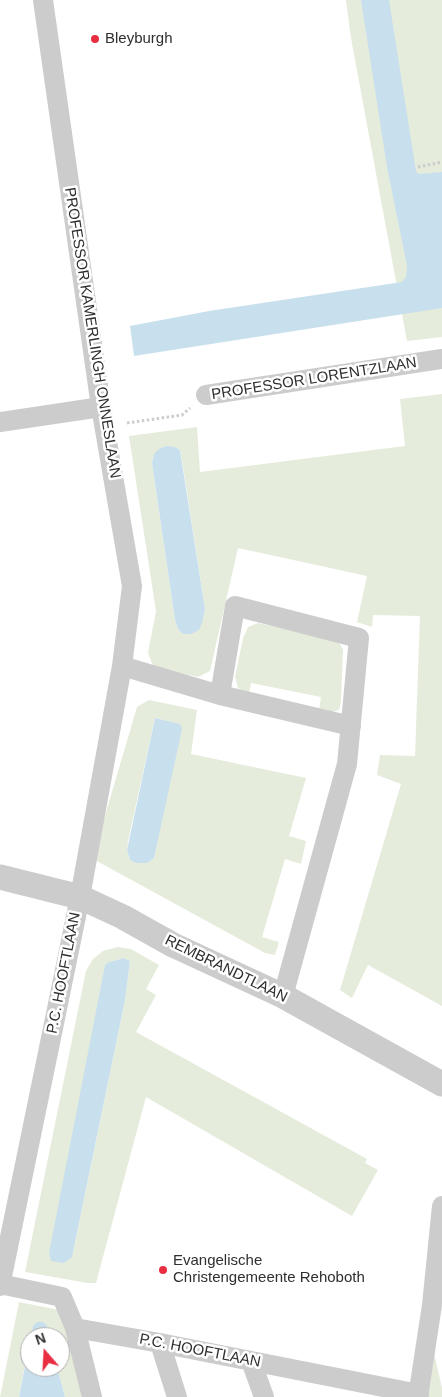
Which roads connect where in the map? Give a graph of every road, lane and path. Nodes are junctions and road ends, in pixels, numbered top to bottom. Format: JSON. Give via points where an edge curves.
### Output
{"nodes":[{"id":1,"x":43,"y":0,"type":"edge"},
{"id":2,"x":442,"y":162,"type":"edge"},
{"id":3,"x":418,"y":166,"type":"dead end"},
{"id":4,"x":442,"y":359,"type":"edge"},
{"id":5,"x":206,"y":395,"type":"joint"},
{"id":6,"x":103,"y":416,"type":"junction"},
{"id":7,"x":0,"y":422,"type":"edge"},
{"id":8,"x":122,"y":666,"type":"junction"},
{"id":9,"x":220,"y":695,"type":"junction"},
{"id":10,"x":351,"y":726,"type":"junction"},
{"id":11,"x":0,"y":877,"type":"edge"},
{"id":12,"x":80,"y":896,"type":"junction"},
{"id":13,"x":283,"y":996,"type":"junction"},
{"id":14,"x":442,"y":1084,"type":"edge"},
{"id":15,"x":442,"y":1206,"type":"edge"},
{"id":16,"x":0,"y":1285,"type":"edge"},
{"id":17,"x":437,"y":1306,"type":"edge"},
{"id":18,"x":75,"y":1328,"type":"junction"},
{"id":19,"x":160,"y":1343,"type":"junction"},
{"id":20,"x":251,"y":1361,"type":"junction"},
{"id":21,"x":419,"y":1395,"type":"edge"},
{"id":22,"x":92,"y":1397,"type":"edge"},
{"id":23,"x":177,"y":1397,"type":"edge"},
{"id":24,"x":264,"y":1397,"type":"edge"}],
"edges":[{"from":1,"to":6,"type":"street","name":"PROFESSOR KAMERLINGH ONNESLAAN"},
{"from":2,"to":3,"type":"path"},
{"from":4,"to":5,"type":"street","name":"PROFESSOR LORENTZLAAN"},
{"from":5,"to":6,"type":"path","name":"PROFESSOR LORENTZLAAN","via":[[182,415]]},
{"from":6,"to":7,"type":"street"},
{"from":6,"to":8,"type":"street","name":"PROFESSOR KAMERLINGH ONNESLAAN","via":[[132,586]]},
{"from":8,"to":9,"type":"street"},
{"from":8,"to":12,"type":"street","name":"PROFESSOR KAMERLINGH ONNESLAAN"},
{"from":9,"to":10,"type":"street"},
{"from":9,"to":10,"type":"street","via":[[235,606],[359,638]]},
{"from":10,"to":13,"type":"street","via":[[347,764]]},
{"from":11,"to":12,"type":"street","name":"REMBRANDTLAAN"},
{"from":12,"to":13,"type":"street","name":"REMBRANDTLAAN","via":[[173,945]]},
{"from":12,"to":16,"type":"street","name":"P.C. HOOFTLAAN"},
{"from":13,"to":14,"type":"street","name":"REMBRANDTLAAN"},
{"from":15,"to":17,"type":"street"},
{"from":16,"to":18,"type":"street","name":"P.C. HOOFTLAAN","via":[[62,1297]]},
{"from":17,"to":21,"type":"street"},
{"from":18,"to":19,"type":"street","name":"P.C. HOOFTLAAN"},
{"from":18,"to":22,"type":"street"},
{"from":19,"to":20,"type":"street","name":"P.C. HOOFTLAAN"},
{"from":19,"to":23,"type":"street"},
{"from":20,"to":21,"type":"street","name":"P.C. HOOFTLAAN"},
{"from":20,"to":24,"type":"street"}]}
